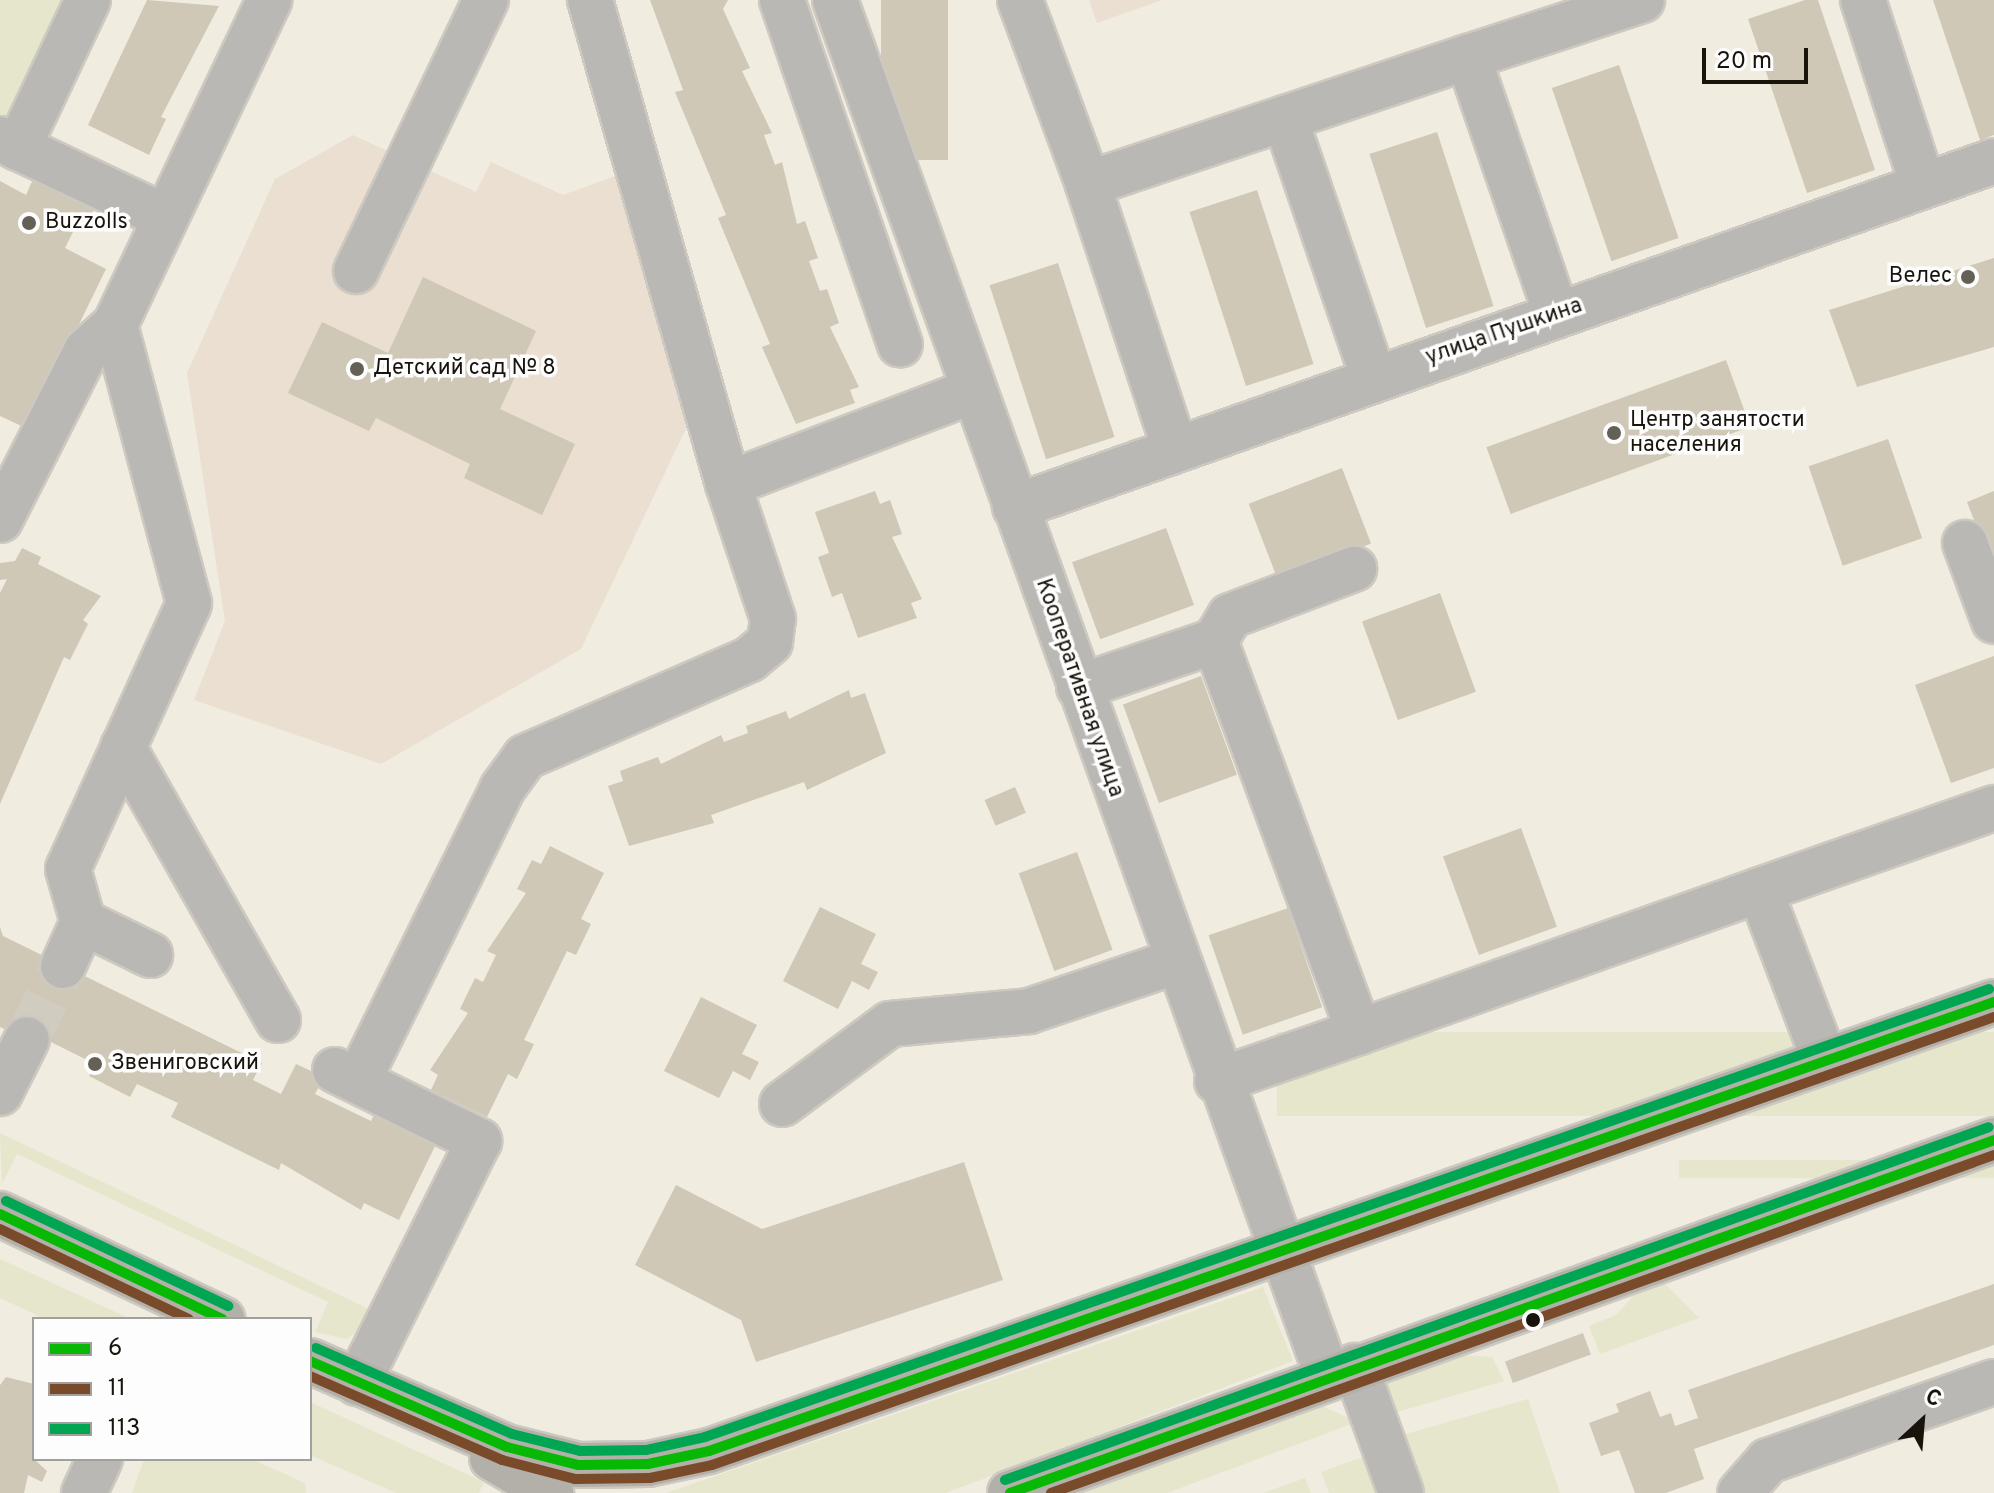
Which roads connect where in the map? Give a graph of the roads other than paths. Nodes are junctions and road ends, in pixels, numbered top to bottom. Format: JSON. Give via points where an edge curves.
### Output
{"nodes":[{"id":1,"x":88,"y":0,"type":"edge"},
{"id":2,"x":269,"y":0,"type":"edge"},
{"id":3,"x":486,"y":0,"type":"edge"},
{"id":4,"x":590,"y":0,"type":"edge"},
{"id":5,"x":782,"y":0,"type":"edge"},
{"id":6,"x":835,"y":0,"type":"edge"},
{"id":7,"x":1020,"y":0,"type":"edge"},
{"id":8,"x":1642,"y":0,"type":"edge"},
{"id":9,"x":1863,"y":0,"type":"edge"},
{"id":10,"x":1468,"y":57,"type":"junction"},
{"id":11,"x":1285,"y":118,"type":"junction"},
{"id":12,"x":9,"y":143,"type":"edge"},
{"id":13,"x":1994,"y":161,"type":"edge"},
{"id":14,"x":1088,"y":184,"type":"junction"},
{"id":15,"x":1923,"y":186,"type":"junction"},
{"id":16,"x":163,"y":216,"type":"junction"},
{"id":17,"x":356,"y":271,"type":"dead end"},
{"id":18,"x":1556,"y":313,"type":"junction"},
{"id":19,"x":115,"y":325,"type":"junction"},
{"id":20,"x":900,"y":344,"type":"dead end"},
{"id":21,"x":1373,"y":377,"type":"junction"},
{"id":22,"x":973,"y":391,"type":"junction"},
{"id":23,"x":1174,"y":446,"type":"junction"},
{"id":24,"x":728,"y":484,"type":"junction"},
{"id":25,"x":1015,"y":507,"type":"junction"},
{"id":26,"x":0,"y":520,"type":"edge"},
{"id":27,"x":1965,"y":543,"type":"dead end"},
{"id":28,"x":1354,"y":569,"type":"dead end"},
{"id":29,"x":1994,"y":621,"type":"edge"},
{"id":30,"x":1215,"y":641,"type":"junction"},
{"id":31,"x":1079,"y":687,"type":"junction"},
{"id":32,"x":123,"y":747,"type":"junction"},
{"id":33,"x":1994,"y":808,"type":"edge"},
{"id":34,"x":1760,"y":890,"type":"junction"},
{"id":35,"x":83,"y":922,"type":"junction"},
{"id":36,"x":150,"y":955,"type":"dead end"},
{"id":37,"x":1175,"y":962,"type":"junction"},
{"id":38,"x":63,"y":966,"type":"tunnel mouth"},
{"id":39,"x":1994,"y":1002,"type":"edge"},
{"id":40,"x":278,"y":1020,"type":"dead end"},
{"id":41,"x":1359,"y":1032,"type":"junction"},
{"id":42,"x":27,"y":1039,"type":"tunnel mouth"},
{"id":43,"x":1825,"y":1061,"type":"junction"},
{"id":44,"x":1217,"y":1081,"type":"junction"},
{"id":45,"x":0,"y":1093,"type":"edge"},
{"id":46,"x":782,"y":1104,"type":"dead end"},
{"id":47,"x":1994,"y":1140,"type":"edge"},
{"id":48,"x":0,"y":1214,"type":"edge"},
{"id":49,"x":1281,"y":1250,"type":"junction"},
{"id":50,"x":218,"y":1317,"type":"edge"},
{"id":51,"x":312,"y":1362,"type":"edge"},
{"id":52,"x":1341,"y":1370,"type":"junction"},
{"id":53,"x":1994,"y":1382,"type":"edge"},
{"id":54,"x":358,"y":1383,"type":"junction"},
{"id":55,"x":415,"y":1410,"type":"junction"},
{"id":56,"x":99,"y":1461,"type":"edge"},
{"id":57,"x":84,"y":1493,"type":"edge"},
{"id":58,"x":551,"y":1493,"type":"edge"},
{"id":59,"x":1010,"y":1493,"type":"edge"},
{"id":60,"x":1401,"y":1493,"type":"edge"},
{"id":61,"x":1740,"y":1493,"type":"edge"}],
"edges":[{"from":1,"to":12,"type":"street"},
{"from":2,"to":16,"type":"street"},
{"from":3,"to":17,"type":"street"},
{"from":4,"to":24,"type":"street"},
{"from":5,"to":20,"type":"street"},
{"from":6,"to":22,"type":"street","name":"Кооперативная улица"},
{"from":7,"to":14,"type":"street"},
{"from":8,"to":10,"type":"street"},
{"from":9,"to":15,"type":"street"},
{"from":10,"to":11,"type":"street"},
{"from":10,"to":18,"type":"street"},
{"from":11,"to":14,"type":"street"},
{"from":11,"to":21,"type":"street"},
{"from":12,"to":16,"type":"street"},
{"from":13,"to":15,"type":"street","name":"улица Пушкина"},
{"from":14,"to":23,"type":"street"},
{"from":15,"to":18,"type":"street","name":"улица Пушкина"},
{"from":16,"to":19,"type":"street"},
{"from":18,"to":21,"type":"street","name":"улица Пушкина"},
{"from":19,"to":26,"type":"street","via":[[86,351]]},
{"from":19,"to":32,"type":"street","via":[[189,603]]},
{"from":21,"to":23,"type":"street","name":"улица Пушкина"},
{"from":22,"to":24,"type":"street"},
{"from":22,"to":25,"type":"street","name":"Кооперативная улица"},
{"from":23,"to":25,"type":"street","name":"улица Пушкина"},
{"from":24,"to":54,"type":"street","via":[[773,619],[770,642],[750,659],[525,757],[502,789],[346,1075],[479,1141]]},
{"from":25,"to":31,"type":"street","name":"Кооперативная улица"},
{"from":27,"to":29,"type":"street"},
{"from":28,"to":30,"type":"street","via":[[1230,616]]},
{"from":30,"to":31,"type":"street"},
{"from":30,"to":41,"type":"street"},
{"from":31,"to":37,"type":"street","name":"Кооперативная улица"},
{"from":32,"to":35,"type":"street","via":[[68,869]]},
{"from":32,"to":40,"type":"street"},
{"from":33,"to":34,"type":"street"},
{"from":34,"to":41,"type":"street"},
{"from":34,"to":43,"type":"street"},
{"from":35,"to":36,"type":"street"},
{"from":35,"to":38,"type":"street"},
{"from":37,"to":44,"type":"street","name":"Кооперативная улица"},
{"from":37,"to":46,"type":"street","via":[[1029,1011],[890,1024]]},
{"from":39,"to":43,"type":"main road"},
{"from":41,"to":44,"type":"street"},
{"from":42,"to":45,"type":"street"},
{"from":43,"to":49,"type":"main road"},
{"from":44,"to":49,"type":"street","name":"Кооперативная улица"},
{"from":47,"to":52,"type":"main road"},
{"from":48,"to":50,"type":"main road"},
{"from":49,"to":52,"type":"street","name":"Кооперативная улица"},
{"from":49,"to":55,"type":"main road","via":[[709,1451],[648,1464],[546,1458]]},
{"from":51,"to":54,"type":"main road"},
{"from":52,"to":59,"type":"main road"},
{"from":52,"to":60,"type":"street","name":"Кооперативная улица"},
{"from":53,"to":61,"type":"street","via":[[1768,1461]]},
{"from":54,"to":55,"type":"main road"},
{"from":55,"to":58,"type":"main road"},
{"from":56,"to":57,"type":"street"}]}
